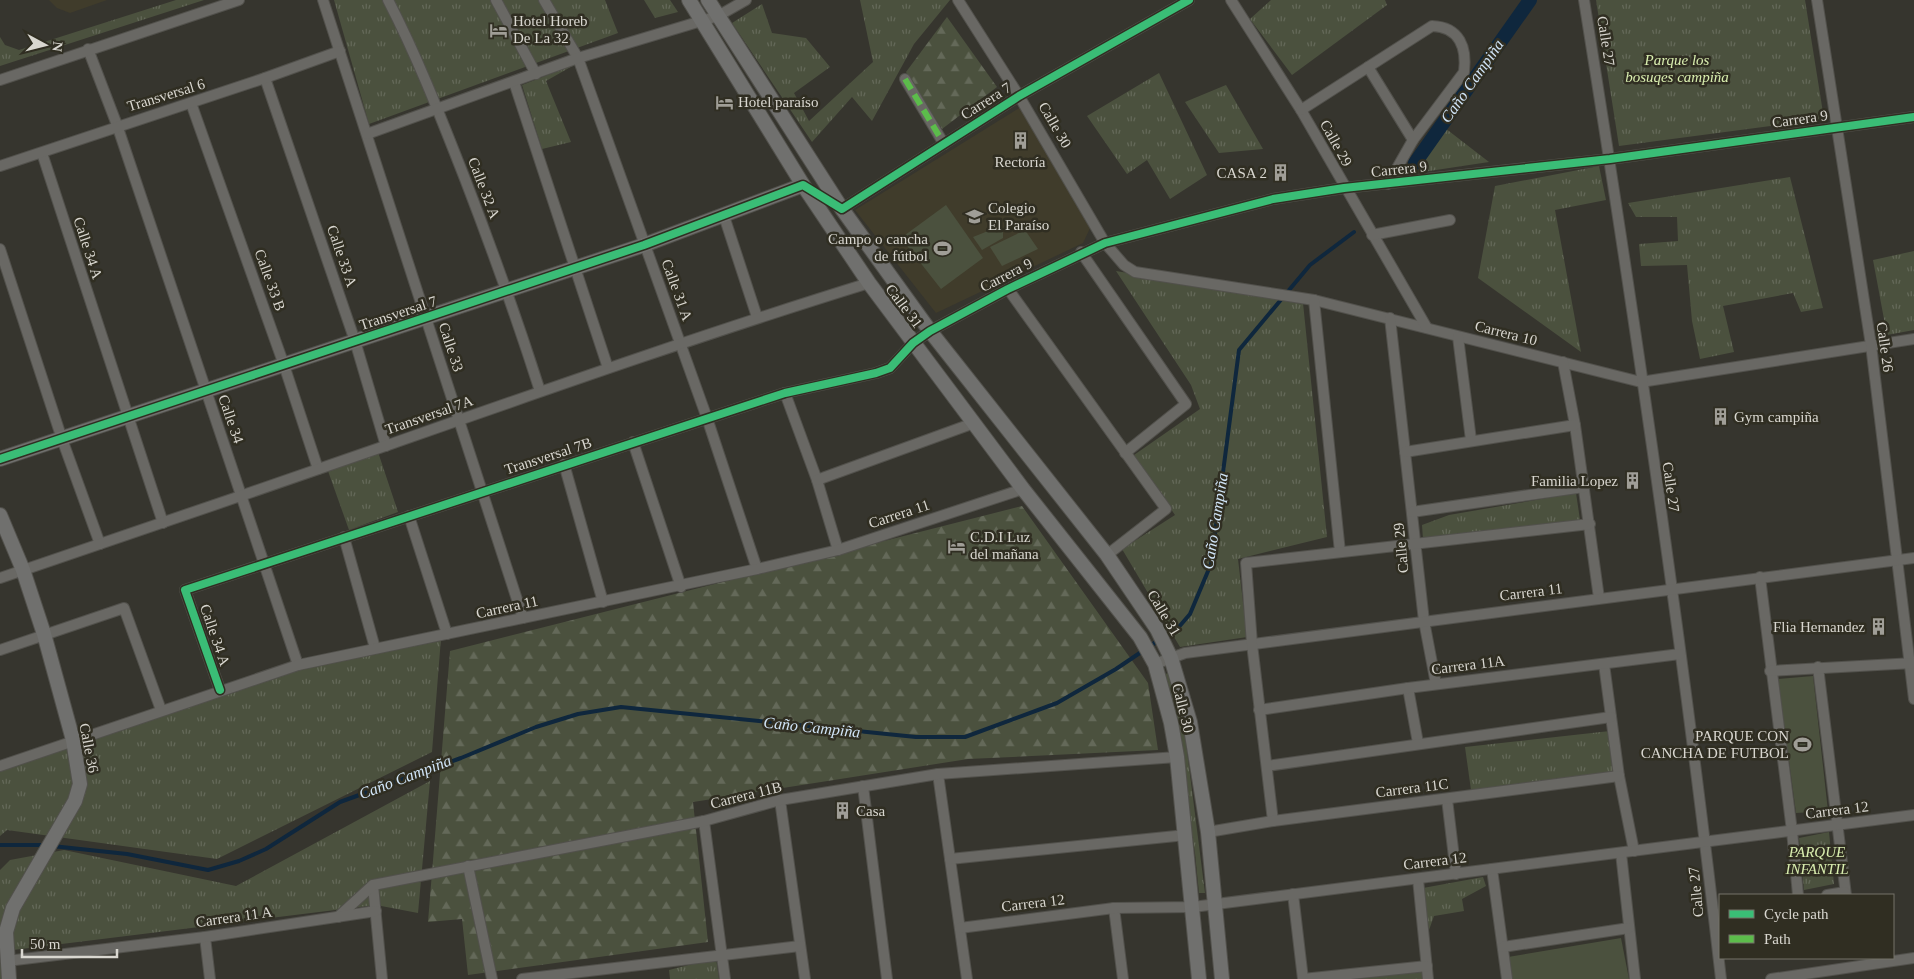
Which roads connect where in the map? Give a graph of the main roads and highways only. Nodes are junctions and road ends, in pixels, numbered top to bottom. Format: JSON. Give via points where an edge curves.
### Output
{"nodes":[{"id":1,"x":689,"y":0,"type":"edge"},
{"id":2,"x":708,"y":0,"type":"edge"},
{"id":3,"x":803,"y":185,"type":"junction"},
{"id":4,"x":842,"y":209,"type":"junction"},
{"id":5,"x":0,"y":459,"type":"edge"},
{"id":6,"x":1023,"y":489,"type":"joint"},
{"id":7,"x":0,"y":515,"type":"edge"},
{"id":8,"x":1171,"y":658,"type":"joint"},
{"id":9,"x":9,"y":979,"type":"edge"},
{"id":10,"x":1199,"y":979,"type":"edge"},
{"id":11,"x":1222,"y":979,"type":"edge"}],
"edges":[{"from":1,"to":3,"type":"main road","name":"Calle 31"},
{"from":2,"to":4,"type":"main road","name":"Calle 31"},
{"from":3,"to":4,"type":"main road"},
{"from":3,"to":5,"type":"main road","name":"Transversal 7","via":[[644,245]]},
{"from":3,"to":6,"type":"main road","name":"Calle 31","via":[[869,283]]},
{"from":4,"to":8,"type":"main road","name":"Calle 31","via":[[930,330],[1107,556],[1156,629]]},
{"from":6,"to":10,"type":"main road","name":"Calle 30","via":[[1140,637],[1155,664],[1177,757]]},
{"from":7,"to":9,"type":"main road","name":"Calle 36","via":[[24,570],[44,634],[73,740],[80,784],[75,800],[13,908],[6,932]]},
{"from":8,"to":11,"type":"main road","name":"Calle 30","via":[[1190,722],[1208,832]]}]}
